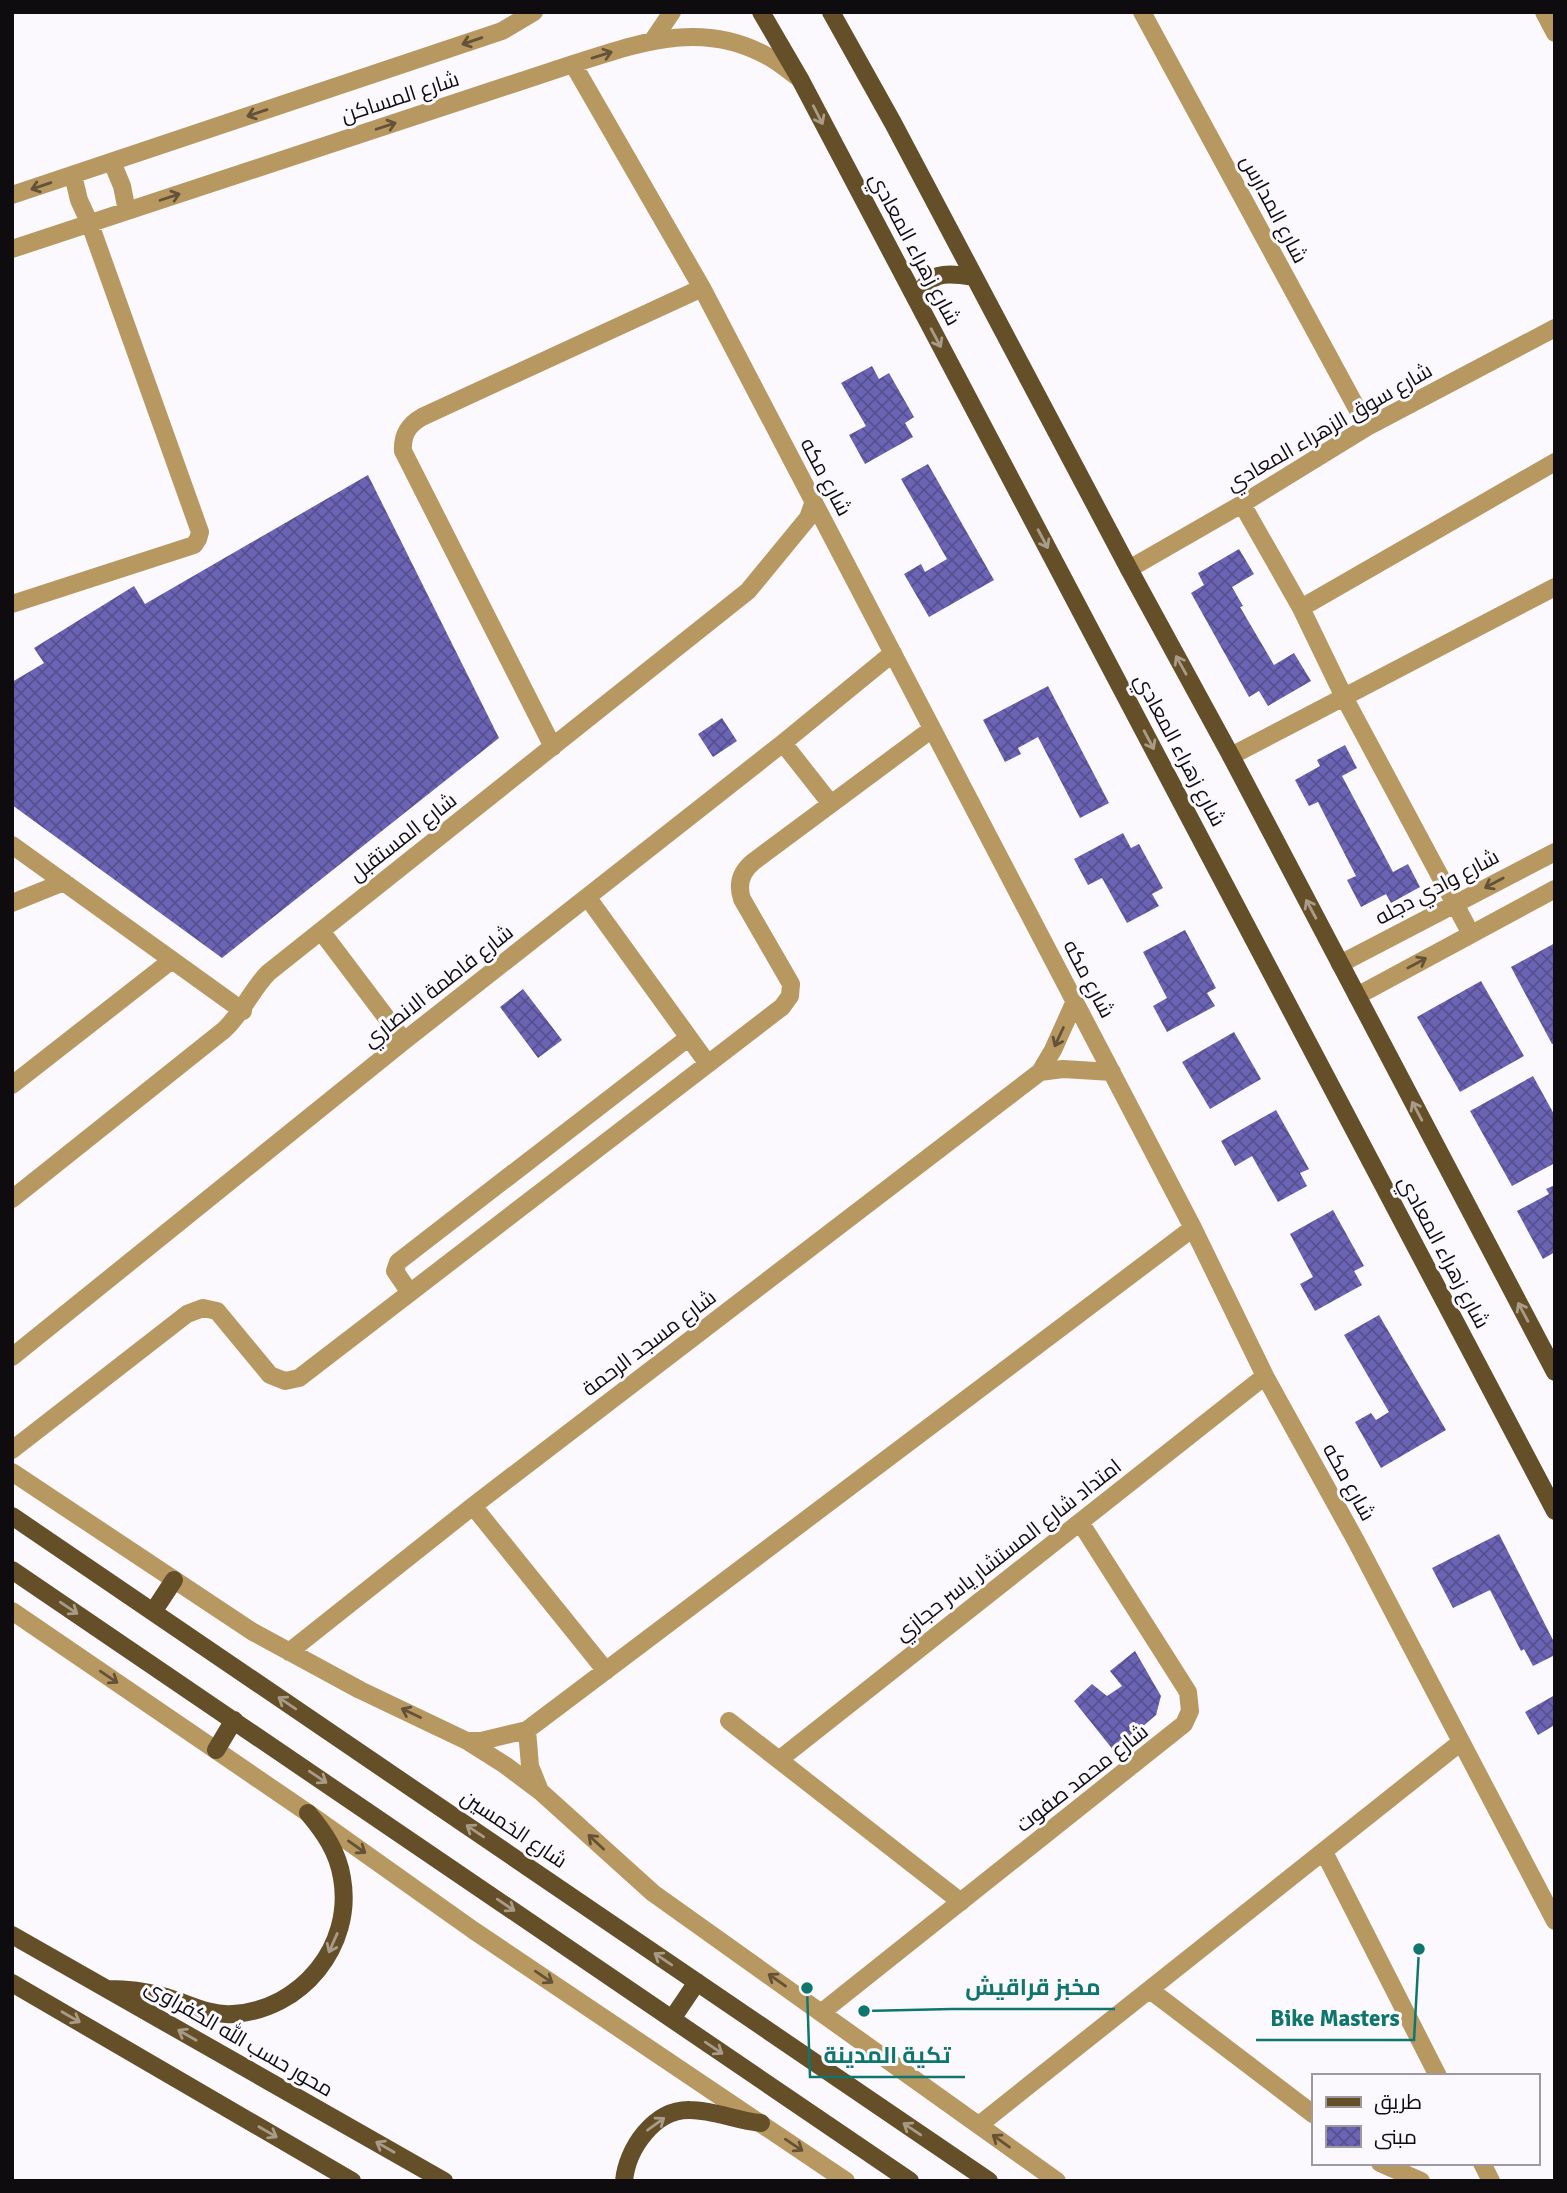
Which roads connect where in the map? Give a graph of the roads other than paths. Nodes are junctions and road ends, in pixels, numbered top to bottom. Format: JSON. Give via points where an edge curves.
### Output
{"nodes":[{"id":1,"x":534,"y":12,"type":"edge"},
{"id":2,"x":671,"y":12,"type":"edge"},
{"id":3,"x":761,"y":12,"type":"edge"},
{"id":4,"x":831,"y":12,"type":"edge"},
{"id":5,"x":1142,"y":12,"type":"edge"},
{"id":6,"x":1544,"y":12,"type":"edge"},
{"id":7,"x":1555,"y":33,"type":"edge"},
{"id":8,"x":653,"y":40,"type":"junction"},
{"id":9,"x":573,"y":64,"type":"junction"},
{"id":10,"x":800,"y":79,"type":"junction"},
{"id":11,"x":112,"y":162,"type":"junction"},
{"id":12,"x":73,"y":175,"type":"junction"},
{"id":13,"x":12,"y":195,"type":"edge"},
{"id":14,"x":127,"y":211,"type":"junction"},
{"id":15,"x":90,"y":224,"type":"junction"},
{"id":16,"x":12,"y":249,"type":"edge"},
{"id":17,"x":973,"y":277,"type":"junction"},
{"id":18,"x":702,"y":288,"type":"junction"},
{"id":19,"x":917,"y":301,"type":"junction"},
{"id":20,"x":1555,"y":328,"type":"edge"},
{"id":21,"x":1367,"y":427,"type":"junction"},
{"id":22,"x":1555,"y":462,"type":"edge"},
{"id":23,"x":814,"y":502,"type":"junction"},
{"id":24,"x":1242,"y":505,"type":"junction"},
{"id":25,"x":1129,"y":569,"type":"junction"},
{"id":26,"x":1555,"y":587,"type":"edge"},
{"id":27,"x":12,"y":604,"type":"edge"},
{"id":28,"x":1301,"y":608,"type":"junction"},
{"id":29,"x":893,"y":653,"type":"junction"},
{"id":30,"x":1344,"y":697,"type":"junction"},
{"id":31,"x":932,"y":729,"type":"junction"},
{"id":32,"x":783,"y":743,"type":"junction"},
{"id":33,"x":553,"y":747,"type":"junction"},
{"id":34,"x":1231,"y":756,"type":"junction"},
{"id":35,"x":831,"y":804,"type":"junction"},
{"id":36,"x":12,"y":845,"type":"edge"},
{"id":37,"x":1555,"y":852,"type":"edge"},
{"id":38,"x":64,"y":882,"type":"junction"},
{"id":39,"x":1555,"y":889,"type":"edge"},
{"id":40,"x":588,"y":898,"type":"junction"},
{"id":41,"x":12,"y":902,"type":"edge"},
{"id":42,"x":1454,"y":904,"type":"junction"},
{"id":43,"x":321,"y":931,"type":"junction"},
{"id":44,"x":1471,"y":934,"type":"junction"},
{"id":45,"x":172,"y":960,"type":"junction"},
{"id":46,"x":1340,"y":964,"type":"junction"},
{"id":47,"x":1357,"y":996,"type":"junction"},
{"id":48,"x":1075,"y":1002,"type":"junction"},
{"id":49,"x":243,"y":1011,"type":"junction"},
{"id":50,"x":688,"y":1038,"type":"junction"},
{"id":51,"x":404,"y":1041,"type":"junction"},
{"id":52,"x":708,"y":1064,"type":"junction"},
{"id":53,"x":1040,"y":1072,"type":"junction"},
{"id":54,"x":1112,"y":1072,"type":"junction"},
{"id":55,"x":12,"y":1084,"type":"edge"},
{"id":56,"x":12,"y":1199,"type":"edge"},
{"id":57,"x":1193,"y":1228,"type":"junction"},
{"id":58,"x":410,"y":1293,"type":"junction"},
{"id":59,"x":12,"y":1357,"type":"edge"},
{"id":60,"x":1555,"y":1373,"type":"edge"},
{"id":61,"x":1265,"y":1376,"type":"junction"},
{"id":62,"x":12,"y":1450,"type":"edge"},
{"id":63,"x":12,"y":1472,"type":"edge"},
{"id":64,"x":474,"y":1506,"type":"junction"},
{"id":65,"x":1555,"y":1511,"type":"edge"},
{"id":66,"x":12,"y":1516,"type":"edge"},
{"id":67,"x":1080,"y":1522,"type":"junction"},
{"id":68,"x":12,"y":1570,"type":"edge"},
{"id":69,"x":174,"y":1580,"type":"junction"},
{"id":70,"x":12,"y":1611,"type":"edge"},
{"id":71,"x":153,"y":1612,"type":"junction"},
{"id":72,"x":289,"y":1653,"type":"junction"},
{"id":73,"x":606,"y":1671,"type":"junction"},
{"id":74,"x":234,"y":1720,"type":"junction"},
{"id":75,"x":729,"y":1721,"type":"dead end"},
{"id":76,"x":527,"y":1730,"type":"junction"},
{"id":77,"x":467,"y":1741,"type":"junction"},
{"id":78,"x":1461,"y":1742,"type":"junction"},
{"id":79,"x":216,"y":1750,"type":"junction"},
{"id":80,"x":780,"y":1759,"type":"junction"},
{"id":81,"x":541,"y":1792,"type":"junction"},
{"id":82,"x":308,"y":1813,"type":"junction"},
{"id":83,"x":1324,"y":1852,"type":"junction"},
{"id":84,"x":961,"y":1902,"type":"junction"},
{"id":85,"x":1555,"y":1921,"type":"edge"},
{"id":86,"x":12,"y":1935,"type":"edge"},
{"id":87,"x":696,"y":1982,"type":"junction"},
{"id":88,"x":12,"y":1983,"type":"edge"},
{"id":89,"x":107,"y":1989,"type":"junction"},
{"id":90,"x":1150,"y":1990,"type":"junction"},
{"id":91,"x":822,"y":2012,"type":"junction"},
{"id":92,"x":672,"y":2019,"type":"junction"},
{"id":93,"x":1437,"y":2074,"type":"edge"},
{"id":94,"x":1312,"y":2113,"type":"edge"},
{"id":95,"x":761,"y":2123,"type":"junction"},
{"id":96,"x":979,"y":2125,"type":"junction"},
{"id":97,"x":1385,"y":2165,"type":"edge"},
{"id":98,"x":1483,"y":2165,"type":"edge"},
{"id":99,"x":352,"y":2181,"type":"edge"},
{"id":100,"x":444,"y":2181,"type":"edge"},
{"id":101,"x":624,"y":2181,"type":"edge"},
{"id":102,"x":846,"y":2181,"type":"edge"},
{"id":103,"x":909,"y":2181,"type":"edge"},
{"id":104,"x":989,"y":2181,"type":"edge"},
{"id":105,"x":1057,"y":2181,"type":"edge"},
{"id":106,"x":1421,"y":2181,"type":"edge"},
{"id":107,"x":1491,"y":2181,"type":"edge"}],
"edges":[{"from":1,"to":11,"type":"street","name":"شارع المساكن","one_way":true,"via":[[502,30]]},
{"from":2,"to":8,"type":"street"},
{"from":3,"to":10,"type":"main road","name":"شارع زهراء المعادي"},
{"from":4,"to":17,"type":"main road","name":"شارع زهراء المعادي"},
{"from":5,"to":21,"type":"street","name":"شارع المدارس"},
{"from":6,"to":7,"type":"street"},
{"from":9,"to":8,"type":"street","name":"شارع المساكن","one_way":true},
{"from":8,"to":10,"type":"street","name":"شارع المساكن","via":[[677,36],[724,40],[769,57]]},
{"from":14,"to":9,"type":"street","name":"شارع المساكن","one_way":true},
{"from":9,"to":18,"type":"street","name":"شارع مكه"},
{"from":10,"to":19,"type":"main road","name":"شارع زهراء المعادي","one_way":true},
{"from":11,"to":12,"type":"street","name":"شارع المساكن"},
{"from":11,"to":14,"type":"street"},
{"from":12,"to":13,"type":"street","name":"شارع المساكن","one_way":true},
{"from":12,"to":15,"type":"street"},
{"from":14,"to":15,"type":"street","name":"شارع المساكن"},
{"from":15,"to":16,"type":"street","name":"شارع المساكن"},
{"from":15,"to":27,"type":"street","via":[[200,532],[194,545]]},
{"from":17,"to":19,"type":"main road","via":[[952,273],[933,278]]},
{"from":17,"to":25,"type":"main road","name":"شارع زهراء المعادي"},
{"from":18,"to":23,"type":"street","name":"شارع مكه"},
{"from":18,"to":33,"type":"street","via":[[422,417],[405,434],[403,451]]},
{"from":19,"to":65,"type":"main road","name":"شارع زهراء المعادي","one_way":true},
{"from":20,"to":21,"type":"street","name":"شارع سوق الزهراء المعادي"},
{"from":21,"to":24,"type":"street","name":"شارع سوق الزهراء المعادي"},
{"from":22,"to":28,"type":"street"},
{"from":23,"to":29,"type":"street","name":"شارع مكه"},
{"from":23,"to":33,"type":"street","name":"شارع المستقبل","via":[[807,518],[748,591]]},
{"from":24,"to":25,"type":"street","name":"شارع سوق الزهراء المعادي"},
{"from":24,"to":28,"type":"street"},
{"from":34,"to":25,"type":"main road","name":"شارع زهراء المعادي","one_way":true},
{"from":26,"to":30,"type":"street"},
{"from":28,"to":30,"type":"street"},
{"from":29,"to":31,"type":"street","name":"شارع مكه"},
{"from":29,"to":32,"type":"street","name":"شارع فاطمة الانصاري"},
{"from":30,"to":34,"type":"street"},
{"from":30,"to":42,"type":"street"},
{"from":31,"to":35,"type":"street"},
{"from":31,"to":48,"type":"street","name":"شارع مكه"},
{"from":32,"to":35,"type":"street"},
{"from":32,"to":40,"type":"street","name":"شارع فاطمة الانصاري"},
{"from":33,"to":43,"type":"street","name":"شارع المستقبل"},
{"from":46,"to":34,"type":"main road","name":"شارع زهراء المعادي","one_way":true},
{"from":35,"to":52,"type":"street","via":[[741,876],[739,893],[789,978],[790,996]]},
{"from":36,"to":38,"type":"street"},
{"from":37,"to":42,"type":"street","name":"شارع وادي دجله","one_way":true},
{"from":38,"to":41,"type":"street"},
{"from":38,"to":45,"type":"street"},
{"from":39,"to":44,"type":"street"},
{"from":40,"to":50,"type":"street"},
{"from":40,"to":51,"type":"street","name":"شارع فاطمة الانصاري"},
{"from":42,"to":44,"type":"street"},
{"from":42,"to":46,"type":"street","name":"شارع وادي دجله"},
{"from":43,"to":49,"type":"street","name":"شارع المستقبل","via":[[268,973]]},
{"from":43,"to":51,"type":"street"},
{"from":47,"to":44,"type":"street","one_way":true},
{"from":45,"to":49,"type":"street"},
{"from":45,"to":55,"type":"street"},
{"from":46,"to":47,"type":"main road","name":"شارع زهراء المعادي"},
{"from":60,"to":47,"type":"main road","name":"شارع زهراء المعادي","one_way":true},
{"from":48,"to":53,"type":"street","name":"شارع مسجد الرحمة","one_way":true},
{"from":48,"to":54,"type":"street","name":"شارع مكه"},
{"from":49,"to":56,"type":"street","name":"شارع المستقبل"},
{"from":50,"to":52,"type":"street"},
{"from":50,"to":58,"type":"street","via":[[398,1262],[395,1271]]},
{"from":51,"to":59,"type":"street","name":"شارع فاطمة الانصاري"},
{"from":52,"to":58,"type":"street"},
{"from":53,"to":54,"type":"street"},
{"from":53,"to":64,"type":"street","name":"شارع مسجد الرحمة"},
{"from":54,"to":57,"type":"street","name":"شارع مكه"},
{"from":57,"to":61,"type":"street","name":"شارع مكه"},
{"from":57,"to":73,"type":"street"},
{"from":58,"to":62,"type":"street","via":[[292,1380],[270,1375],[217,1311],[192,1311]]},
{"from":61,"to":67,"type":"street","name":"امتداد شارع المستشار ياسر حجازي"},
{"from":61,"to":78,"type":"street","name":"شارع مكه"},
{"from":63,"to":69,"type":"street"},
{"from":64,"to":72,"type":"street","name":"شارع مسجد الرحمة"},
{"from":64,"to":73,"type":"street"},
{"from":66,"to":71,"type":"main road","name":"شارع الخمسين"},
{"from":67,"to":80,"type":"street","name":"امتداد شارع المستشار ياسر حجازي"},
{"from":67,"to":84,"type":"street","name":"شارع محمد صفوت","via":[[1188,1692],[1190,1711],[1181,1729]]},
{"from":68,"to":74,"type":"main road","one_way":true},
{"from":69,"to":71,"type":"main road"},
{"from":69,"to":72,"type":"street"},
{"from":70,"to":79,"type":"street","one_way":true},
{"from":87,"to":71,"type":"main road","name":"شارع الخمسين","one_way":true},
{"from":77,"to":72,"type":"street","one_way":true},
{"from":73,"to":76,"type":"street"},
{"from":74,"to":79,"type":"main road"},
{"from":74,"to":92,"type":"main road","one_way":true},
{"from":75,"to":80,"type":"street"},
{"from":76,"to":77,"type":"street"},
{"from":76,"to":81,"type":"street","via":[[530,1766]]},
{"from":77,"to":81,"type":"street"},
{"from":78,"to":83,"type":"street"},
{"from":78,"to":85,"type":"street","name":"شارع مكه"},
{"from":79,"to":82,"type":"street"},
{"from":80,"to":84,"type":"street"},
{"from":91,"to":81,"type":"street","one_way":true,"via":[[653,1893]]},
{"from":82,"to":89,"type":"main road","one_way":true,"via":[[330,1843],[344,1896],[331,1951],[297,1991],[267,2007],[232,2015],[144,1992]]},
{"from":82,"to":95,"type":"street","one_way":true},
{"from":83,"to":90,"type":"street"},
{"from":83,"to":93,"type":"street"},
{"from":84,"to":91,"type":"street","name":"شارع محمد صفوت"},
{"from":86,"to":89,"type":"main road","name":"محور حسب الله الكفراوى"},
{"from":87,"to":92,"type":"main road"},
{"from":104,"to":87,"type":"main road","name":"شارع الخمسين","one_way":true},
{"from":88,"to":99,"type":"main road","one_way":true},
{"from":100,"to":89,"type":"main road","name":"محور حسب الله الكفراوى","one_way":true},
{"from":90,"to":94,"type":"street"},
{"from":90,"to":96,"type":"street"},
{"from":91,"to":96,"type":"street"},
{"from":92,"to":103,"type":"main road","one_way":true},
{"from":101,"to":95,"type":"main road","one_way":true,"via":[[636,2144],[671,2114],[702,2110]]},
{"from":95,"to":102,"type":"street","one_way":true},
{"from":105,"to":96,"type":"street","one_way":true},
{"from":97,"to":106,"type":"street"},
{"from":98,"to":107,"type":"street"}]}
